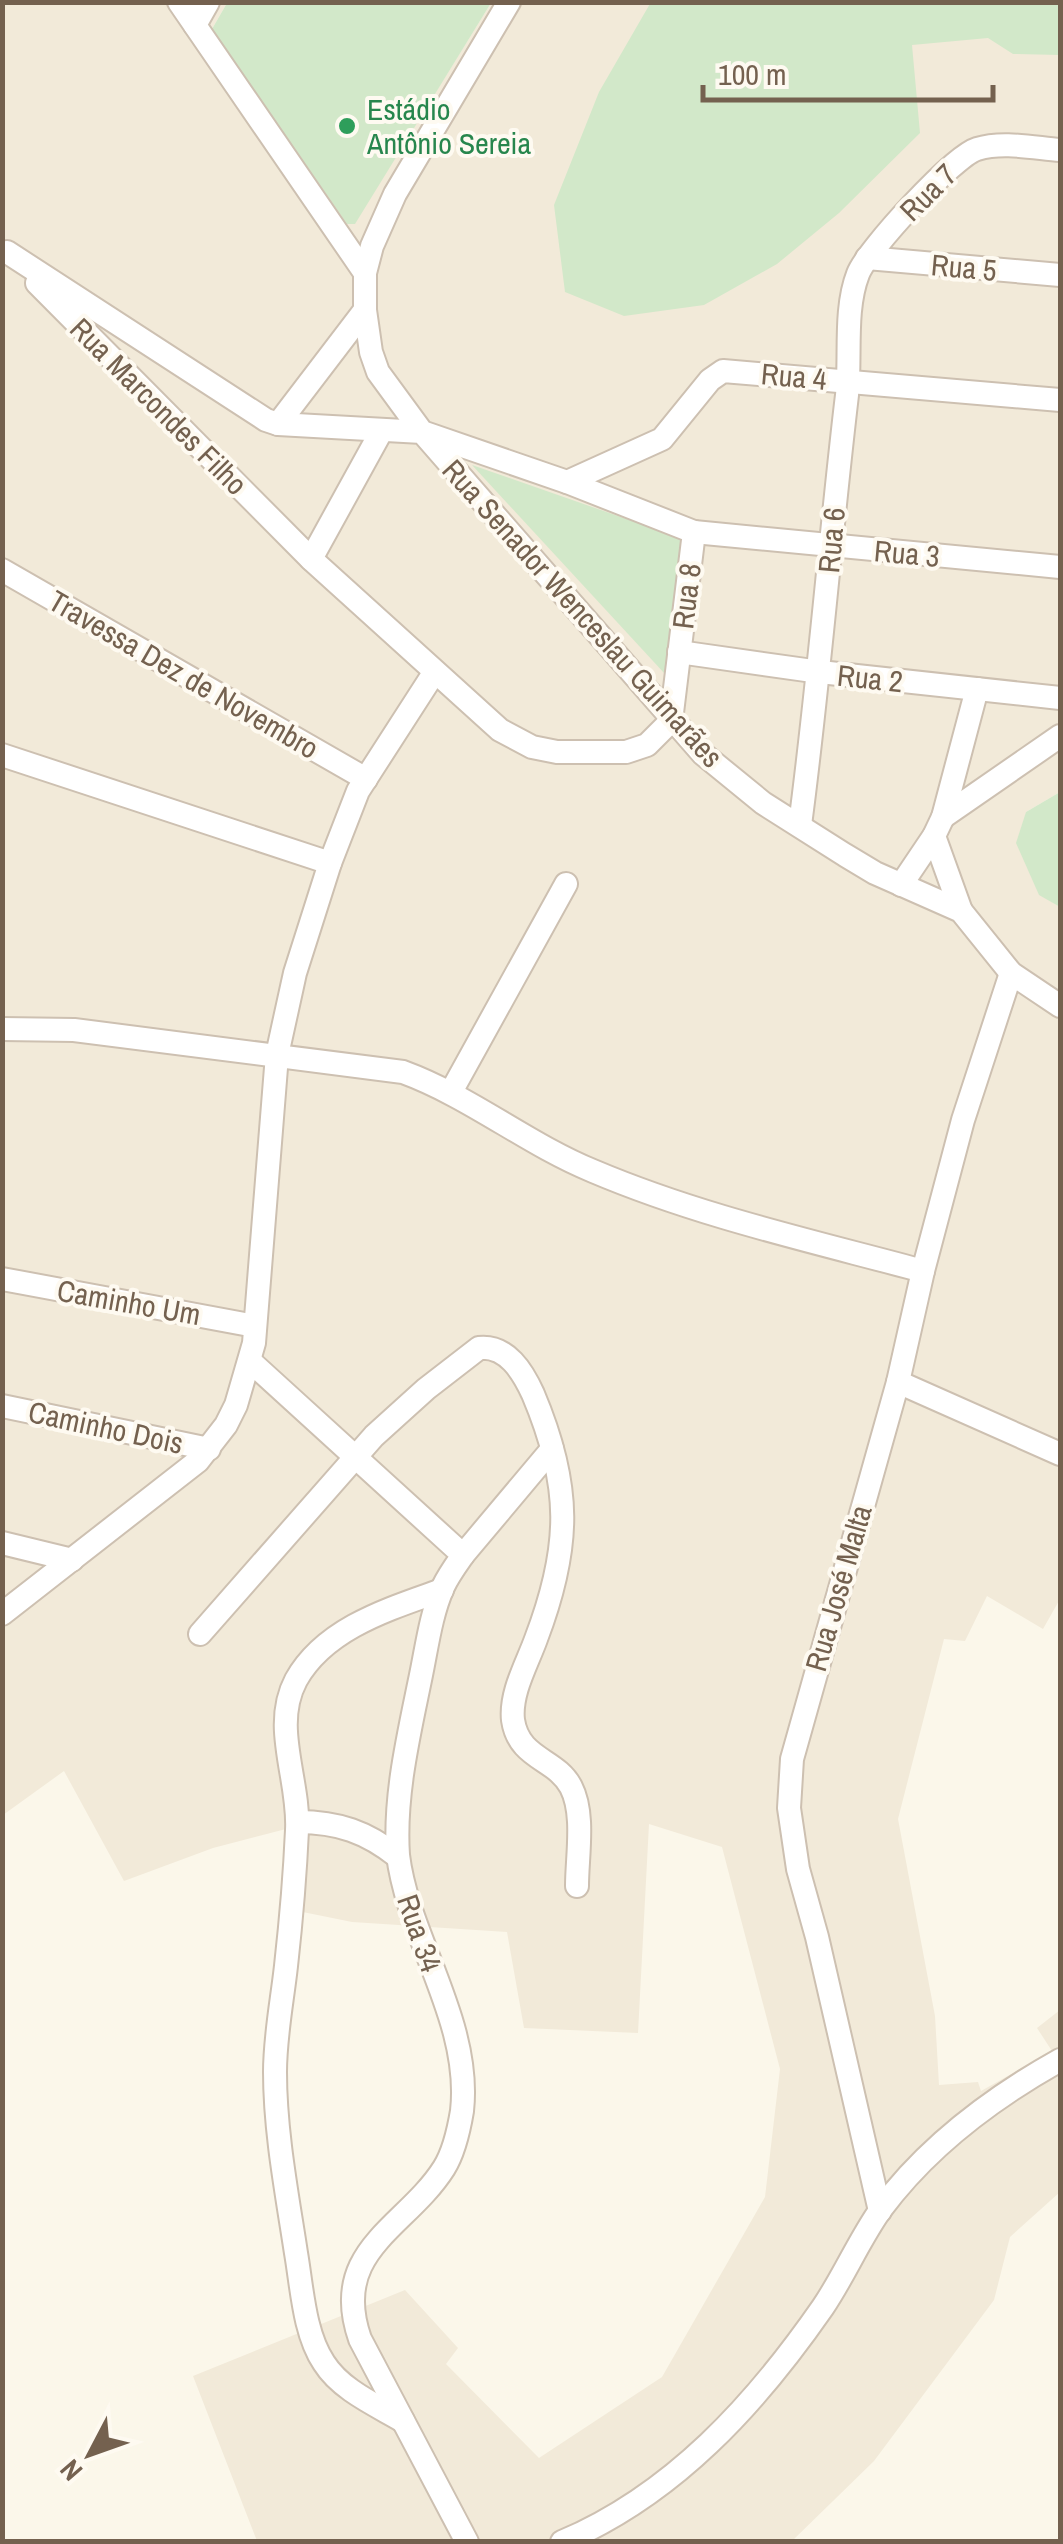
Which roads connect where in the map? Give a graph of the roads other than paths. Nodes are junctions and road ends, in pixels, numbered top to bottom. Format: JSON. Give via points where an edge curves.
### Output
{"nodes":[{"id":1,"x":179,"y":2,"type":"edge"},
{"id":2,"x":208,"y":2,"type":"edge"},
{"id":3,"x":509,"y":2,"type":"edge"},
{"id":4,"x":194,"y":26,"type":"junction"},
{"id":5,"x":1060,"y":150,"type":"edge"},
{"id":6,"x":5,"y":250,"type":"edge"},
{"id":7,"x":867,"y":258,"type":"junction"},
{"id":8,"x":365,"y":273,"type":"junction"},
{"id":9,"x":1060,"y":275,"type":"edge"},
{"id":10,"x":365,"y":310,"type":"junction"},
{"id":11,"x":848,"y":381,"type":"junction"},
{"id":12,"x":1060,"y":400,"type":"edge"},
{"id":13,"x":278,"y":424,"type":"junction"},
{"id":14,"x":382,"y":430,"type":"junction"},
{"id":15,"x":422,"y":432,"type":"junction"},
{"id":16,"x":568,"y":482,"type":"junction"},
{"id":17,"x":694,"y":532,"type":"junction"},
{"id":18,"x":829,"y":546,"type":"junction"},
{"id":19,"x":311,"y":559,"type":"junction"},
{"id":20,"x":1060,"y":567,"type":"edge"},
{"id":21,"x":2,"y":570,"type":"edge"},
{"id":22,"x":679,"y":652,"type":"junction"},
{"id":23,"x":820,"y":672,"type":"junction"},
{"id":24,"x":434,"y":674,"type":"junction"},
{"id":25,"x":977,"y":689,"type":"junction"},
{"id":26,"x":1060,"y":698,"type":"edge"},
{"id":27,"x":671,"y":721,"type":"junction"},
{"id":28,"x":1060,"y":736,"type":"edge"},
{"id":29,"x":2,"y":755,"type":"edge"},
{"id":30,"x":366,"y":779,"type":"junction"},
{"id":31,"x":800,"y":825,"type":"junction"},
{"id":32,"x":938,"y":826,"type":"junction"},
{"id":33,"x":330,"y":863,"type":"junction"},
{"id":34,"x":566,"y":884,"type":"dead end"},
{"id":35,"x":901,"y":886,"type":"junction"},
{"id":36,"x":961,"y":911,"type":"junction"},
{"id":37,"x":1011,"y":973,"type":"junction"},
{"id":38,"x":1060,"y":1006,"type":"edge"},
{"id":39,"x":8,"y":1024,"type":"edge"},
{"id":40,"x":276,"y":1055,"type":"junction"},
{"id":41,"x":451,"y":1092,"type":"junction"},
{"id":42,"x":923,"y":1271,"type":"junction"},
{"id":43,"x":2,"y":1279,"type":"edge"},
{"id":44,"x":256,"y":1326,"type":"junction"},
{"id":45,"x":251,"y":1362,"type":"junction"},
{"id":46,"x":898,"y":1382,"type":"junction"},
{"id":47,"x":2,"y":1406,"type":"edge"},
{"id":48,"x":209,"y":1449,"type":"junction"},
{"id":49,"x":552,"y":1450,"type":"junction"},
{"id":50,"x":1060,"y":1454,"type":"edge"},
{"id":51,"x":355,"y":1458,"type":"junction"},
{"id":52,"x":2,"y":1543,"type":"edge"},
{"id":53,"x":463,"y":1555,"type":"junction"},
{"id":54,"x":72,"y":1560,"type":"junction"},
{"id":55,"x":442,"y":1590,"type":"junction"},
{"id":56,"x":2,"y":1614,"type":"edge"},
{"id":57,"x":200,"y":1634,"type":"dead end"},
{"id":58,"x":298,"y":1822,"type":"junction"},
{"id":59,"x":398,"y":1857,"type":"junction"},
{"id":60,"x":576,"y":1886,"type":"dead end"},
{"id":61,"x":1060,"y":2060,"type":"edge"},
{"id":62,"x":880,"y":2211,"type":"junction"},
{"id":63,"x":406,"y":2422,"type":"junction"},
{"id":64,"x":467,"y":2542,"type":"edge"},
{"id":65,"x":562,"y":2542,"type":"edge"}],
"edges":[{"from":1,"to":4,"type":"street"},
{"from":2,"to":4,"type":"street"},
{"from":3,"to":8,"type":"street","name":"Rua Senador Wenceslau Guimarães","via":[[396,194]]},
{"from":4,"to":8,"type":"street"},
{"from":5,"to":7,"type":"street","name":"Rua 7","via":[[1003,146],[970,152]]},
{"from":6,"to":13,"type":"street","name":"Rua Marcondes Filho"},
{"from":6,"to":19,"type":"street","name":"Rua Marcondes Filho"},
{"from":7,"to":9,"type":"street","name":"Rua 5"},
{"from":7,"to":11,"type":"street","name":"Rua 6","via":[[852,302]]},
{"from":8,"to":10,"type":"street","name":"Rua Senador Wenceslau Guimarães"},
{"from":10,"to":13,"type":"street"},
{"from":10,"to":15,"type":"street","name":"Rua Senador Wenceslau Guimarães","via":[[378,372]]},
{"from":11,"to":12,"type":"street","name":"Rua 4"},
{"from":11,"to":16,"type":"street","name":"Rua 4","via":[[723,371],[662,438]]},
{"from":11,"to":18,"type":"street","name":"Rua 6"},
{"from":13,"to":14,"type":"street","name":"Rua Senador Wenceslau Guimarães"},
{"from":14,"to":15,"type":"street","name":"Rua Senador Wenceslau Guimarães"},
{"from":14,"to":19,"type":"street"},
{"from":15,"to":16,"type":"street","name":"Rua 3"},
{"from":15,"to":27,"type":"street","name":"Rua Senador Wenceslau Guimarães"},
{"from":16,"to":17,"type":"street","name":"Rua 3"},
{"from":17,"to":18,"type":"street","name":"Rua 3"},
{"from":17,"to":22,"type":"street","name":"Rua 8"},
{"from":18,"to":20,"type":"street","name":"Rua 3"},
{"from":18,"to":23,"type":"street","name":"Rua 6"},
{"from":19,"to":24,"type":"street","name":"Rua Marcondes Filho"},
{"from":21,"to":30,"type":"street","name":"Travessa Dez de Novembro"},
{"from":22,"to":23,"type":"street","name":"Rua 2"},
{"from":22,"to":27,"type":"street","name":"Rua 8"},
{"from":23,"to":25,"type":"street","name":"Rua 2"},
{"from":23,"to":31,"type":"street","name":"Rua 6"},
{"from":24,"to":27,"type":"street","name":"Rua Marcondes Filho","via":[[500,730],[557,752],[634,751]]},
{"from":24,"to":30,"type":"street"},
{"from":25,"to":26,"type":"street","name":"Rua 2"},
{"from":25,"to":32,"type":"street"},
{"from":27,"to":31,"type":"street","name":"Rua Senador Wenceslau Guimarães","via":[[731,777]]},
{"from":28,"to":32,"type":"street"},
{"from":29,"to":33,"type":"street"},
{"from":30,"to":33,"type":"street"},
{"from":31,"to":35,"type":"street","name":"Rua Senador Wenceslau Guimarães"},
{"from":32,"to":35,"type":"street"},
{"from":32,"to":36,"type":"street"},
{"from":33,"to":40,"type":"street"},
{"from":34,"to":41,"type":"street"},
{"from":35,"to":36,"type":"street","name":"Rua Senador Wenceslau Guimarães"},
{"from":36,"to":37,"type":"street"},
{"from":37,"to":38,"type":"street"},
{"from":37,"to":42,"type":"street","name":"Rua José Malta"},
{"from":39,"to":40,"type":"street"},
{"from":40,"to":41,"type":"street","via":[[383,1067]]},
{"from":40,"to":44,"type":"street"},
{"from":41,"to":42,"type":"street","via":[[625,1184]]},
{"from":42,"to":46,"type":"street","name":"Rua José Malta"},
{"from":43,"to":44,"type":"street","name":"Caminho Um"},
{"from":44,"to":45,"type":"street"},
{"from":45,"to":48,"type":"street","via":[[236,1405]]},
{"from":45,"to":51,"type":"street"},
{"from":46,"to":50,"type":"street"},
{"from":46,"to":62,"type":"street","name":"Rua José Malta","via":[[808,1696],[792,1760],[789,1808]]},
{"from":47,"to":48,"type":"street","name":"Caminho Dois"},
{"from":48,"to":54,"type":"street"},
{"from":49,"to":51,"type":"street","via":[[519,1369],[487,1347],[426,1389]]},
{"from":49,"to":53,"type":"street","name":"Rua 34"},
{"from":49,"to":60,"type":"street","via":[[564,1536],[545,1616],[512,1707],[528,1752],[558,1770],[576,1800]]},
{"from":51,"to":53,"type":"street"},
{"from":51,"to":57,"type":"street"},
{"from":52,"to":54,"type":"street"},
{"from":53,"to":55,"type":"street","name":"Rua 34"},
{"from":54,"to":56,"type":"street"},
{"from":55,"to":58,"type":"street","via":[[341,1634],[297,1678],[286,1740]]},
{"from":55,"to":59,"type":"street","name":"Rua 34","via":[[407,1745]]},
{"from":58,"to":59,"type":"street","via":[[352,1828]]},
{"from":58,"to":63,"type":"street","via":[[275,2076],[304,2302],[316,2349],[336,2379]]},
{"from":59,"to":63,"type":"street","name":"Rua 34","via":[[454,2033],[462,2087],[458,2132],[446,2166],[378,2238],[354,2292],[360,2339]]},
{"from":61,"to":62,"type":"street","via":[[944,2142]]},
{"from":62,"to":65,"type":"street","via":[[814,2319],[709,2445],[642,2500]]},
{"from":63,"to":64,"type":"street","name":"Rua 34"}]}
